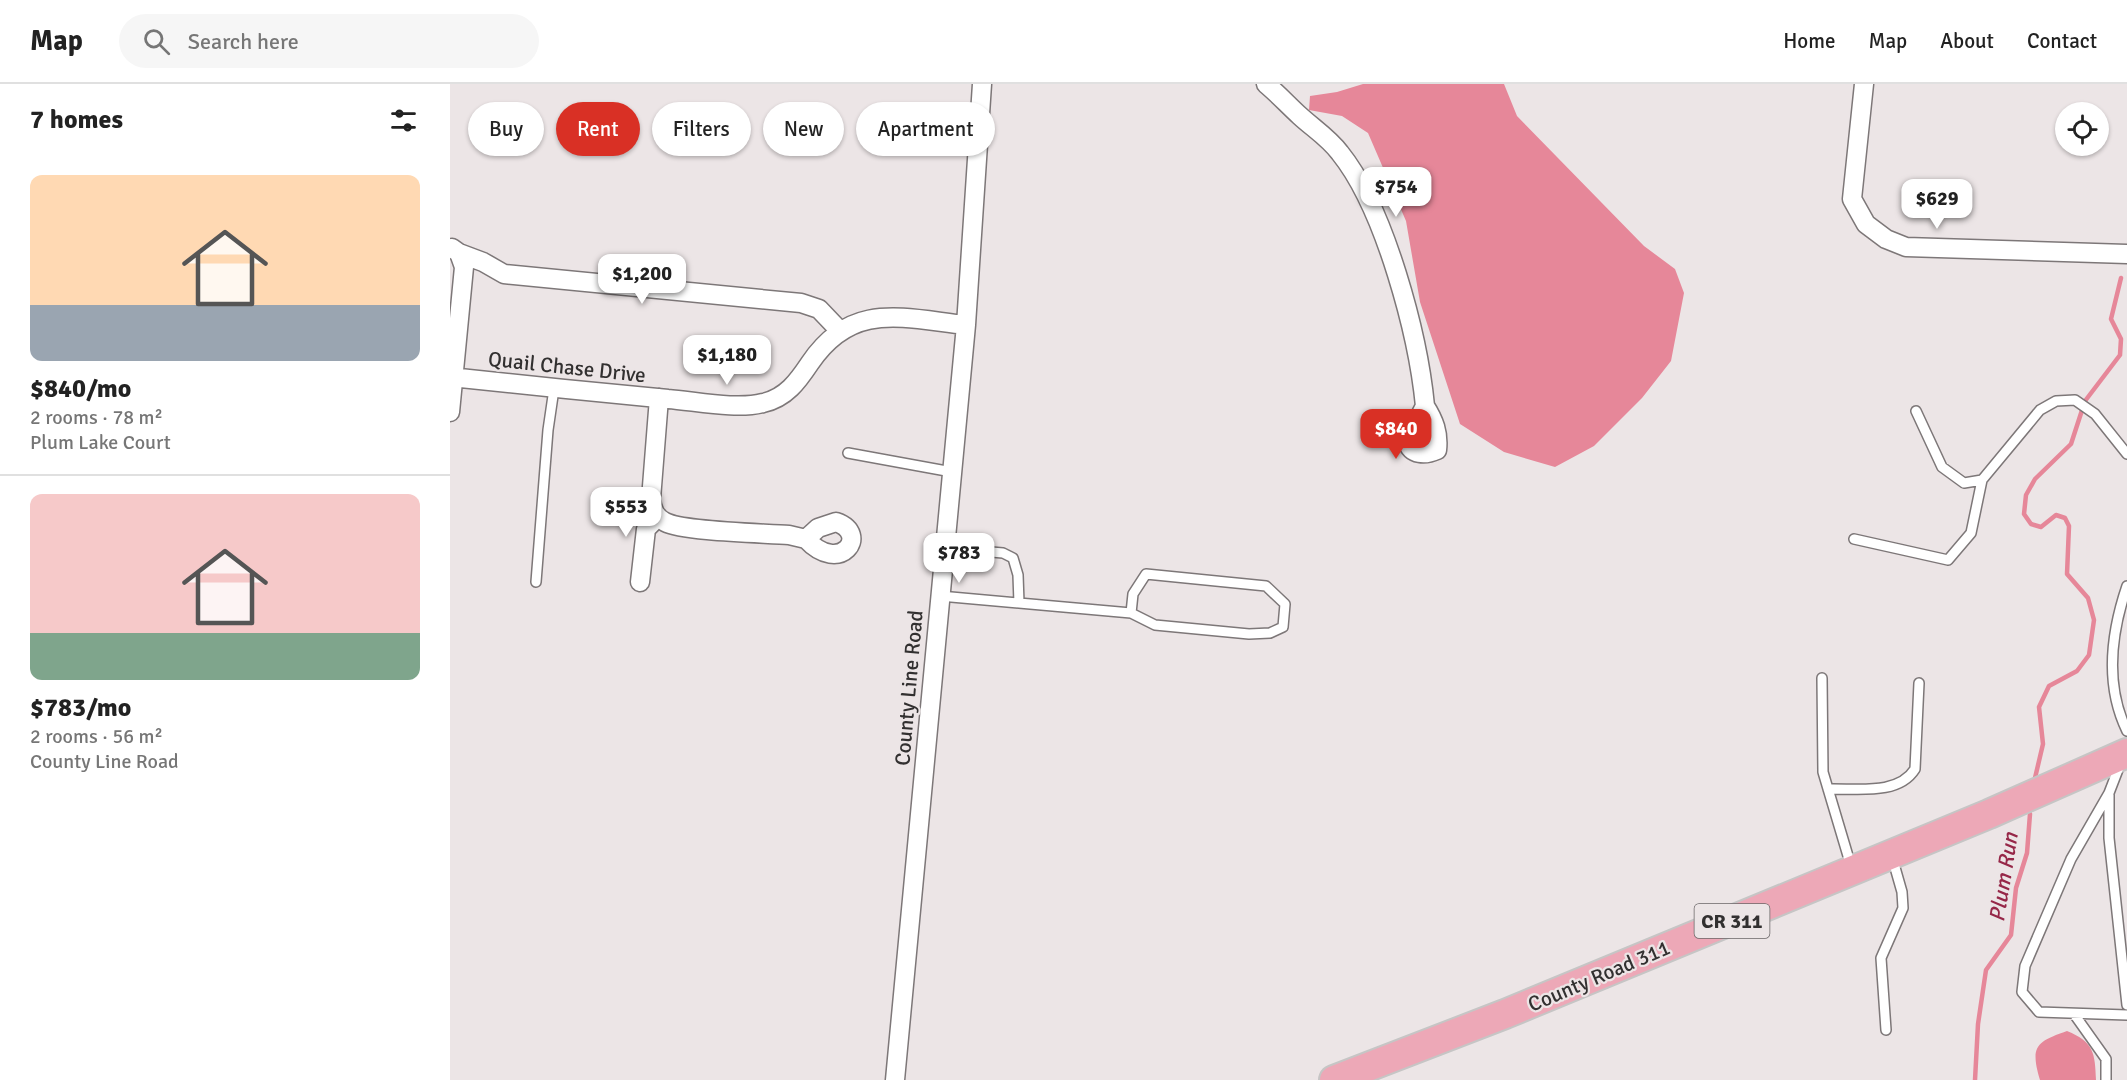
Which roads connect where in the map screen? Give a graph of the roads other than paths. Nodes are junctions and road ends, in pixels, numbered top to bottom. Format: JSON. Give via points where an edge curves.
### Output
{"nodes":[{"id":1,"x":982,"y":84,"type":"edge"},
{"id":2,"x":1266,"y":84,"type":"edge"},
{"id":3,"x":1864,"y":84,"type":"edge"},
{"id":4,"x":455,"y":250,"type":"edge"},
{"id":5,"x":2127,"y":254,"type":"edge"},
{"id":6,"x":966,"y":325,"type":"junction"},
{"id":7,"x":840,"y":331,"type":"junction"},
{"id":8,"x":452,"y":377,"type":"edge"},
{"id":9,"x":554,"y":389,"type":"junction"},
{"id":10,"x":659,"y":398,"type":"junction"},
{"id":11,"x":1425,"y":406,"type":"dead end"},
{"id":12,"x":1916,"y":411,"type":"dead end"},
{"id":13,"x":450,"y":412,"type":"edge"},
{"id":14,"x":848,"y":453,"type":"dead end"},
{"id":15,"x":2127,"y":454,"type":"edge"},
{"id":16,"x":952,"y":472,"type":"junction"},
{"id":17,"x":1982,"y":480,"type":"junction"},
{"id":18,"x":658,"y":517,"type":"junction"},
{"id":19,"x":807,"y":539,"type":"dead end"},
{"id":20,"x":1854,"y":539,"type":"dead end"},
{"id":21,"x":945,"y":548,"type":"junction"},
{"id":22,"x":536,"y":582,"type":"dead end"},
{"id":23,"x":640,"y":582,"type":"dead end"},
{"id":24,"x":2127,"y":586,"type":"edge"},
{"id":25,"x":940,"y":596,"type":"junction"},
{"id":26,"x":1019,"y":603,"type":"junction"},
{"id":27,"x":1131,"y":613,"type":"junction"},
{"id":28,"x":1822,"y":678,"type":"dead end"},
{"id":29,"x":1919,"y":683,"type":"dead end"},
{"id":30,"x":2126,"y":751,"type":"edge"},
{"id":31,"x":1828,"y":789,"type":"junction"},
{"id":32,"x":2109,"y":793,"type":"junction"},
{"id":33,"x":1891,"y":855,"type":"junction"},
{"id":34,"x":1852,"y":871,"type":"junction"},
{"id":35,"x":2127,"y":1005,"type":"edge"},
{"id":36,"x":2074,"y":1014,"type":"junction"},
{"id":37,"x":2127,"y":1015,"type":"edge"},
{"id":38,"x":1886,"y":1030,"type":"dead end"},
{"id":39,"x":895,"y":1080,"type":"edge"},
{"id":40,"x":1334,"y":1080,"type":"edge"},
{"id":41,"x":2106,"y":1080,"type":"edge"}],
"edges":[{"from":1,"to":6,"type":"street","name":"County Line Road"},
{"from":2,"to":11,"type":"street","via":[[1339,151],[1362,184],[1377,217],[1402,296]]},
{"from":3,"to":5,"type":"street","via":[[1852,199],[1866,224],[1886,239],[1906,247]]},
{"from":4,"to":7,"type":"street","via":[[504,274],[801,303],[819,309]]},
{"from":4,"to":8,"type":"street","via":[[464,267]]},
{"from":6,"to":7,"type":"street","name":"Quail Chase Drive","via":[[879,318],[856,321]]},
{"from":6,"to":16,"type":"street","name":"County Line Road"},
{"from":7,"to":10,"type":"street","name":"Quail Chase Drive","via":[[788,391],[763,404]]},
{"from":8,"to":9,"type":"street","name":"Quail Chase Drive"},
{"from":8,"to":13,"type":"street"},
{"from":9,"to":10,"type":"street","name":"Quail Chase Drive"},
{"from":9,"to":22,"type":"lane"},
{"from":10,"to":18,"type":"street","via":[[651,499]]},
{"from":12,"to":17,"type":"lane","via":[[1942,467],[1964,483]]},
{"from":14,"to":16,"type":"lane"},
{"from":15,"to":17,"type":"lane","via":[[2095,414],[2075,400],[2056,401],[2040,411]]},
{"from":16,"to":21,"type":"street","name":"County Line Road"},
{"from":17,"to":20,"type":"lane","via":[[1971,533],[1948,560]]},
{"from":18,"to":19,"type":"street","via":[[678,526]]},
{"from":18,"to":23,"type":"street","via":[[646,529]]},
{"from":21,"to":25,"type":"street","name":"County Line Road"},
{"from":21,"to":26,"type":"lane","via":[[1003,553],[1013,558]]},
{"from":24,"to":30,"type":"lane","via":[[2112,642],[2113,687]]},
{"from":25,"to":26,"type":"lane"},
{"from":25,"to":39,"type":"street","name":"County Line Road"},
{"from":26,"to":27,"type":"lane"},
{"from":27,"to":27,"type":"lane","via":[[1133,594],[1146,574],[1266,586],[1285,604],[1283,627],[1270,633],[1155,625]]},
{"from":28,"to":31,"type":"lane","via":[[1823,772]]},
{"from":29,"to":31,"type":"lane","via":[[1915,769],[1908,780],[1894,787]]},
{"from":30,"to":32,"type":"lane"},
{"from":30,"to":33,"type":"main road","name":"County Road 311","number":"CR 311"},
{"from":31,"to":34,"type":"lane"},
{"from":32,"to":35,"type":"lane","via":[[2109,838]]},
{"from":32,"to":36,"type":"lane","via":[[2071,859],[2025,966],[2022,992],[2039,1012]]},
{"from":33,"to":34,"type":"main road","name":"County Road 311","number":"CR 311"},
{"from":33,"to":38,"type":"lane","via":[[1903,908],[1881,958]]},
{"from":34,"to":40,"type":"main road","name":"County Road 311","number":"CR 311"},
{"from":36,"to":37,"type":"lane"},
{"from":36,"to":41,"type":"lane","via":[[2106,1059]]}]}
